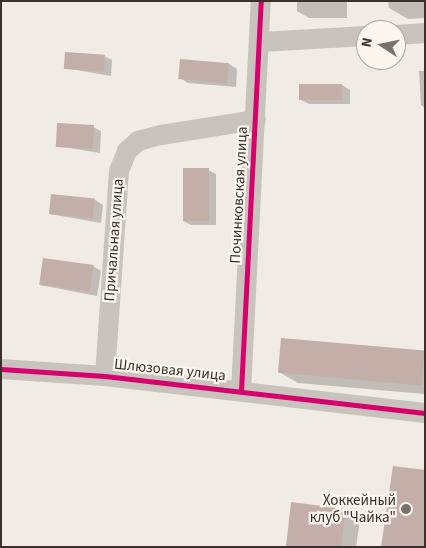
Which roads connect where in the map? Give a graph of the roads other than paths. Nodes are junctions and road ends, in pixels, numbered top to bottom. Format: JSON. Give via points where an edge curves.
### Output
{"nodes":[{"id":1,"x":261,"y":1,"type":"edge"},
{"id":2,"x":425,"y":33,"type":"edge"},
{"id":3,"x":406,"y":34,"type":"edge"},
{"id":4,"x":356,"y":37,"type":"edge"},
{"id":5,"x":261,"y":42,"type":"junction"},
{"id":6,"x":256,"y":120,"type":"junction"},
{"id":7,"x":1,"y":369,"type":"edge"},
{"id":8,"x":105,"y":376,"type":"junction"},
{"id":9,"x":241,"y":390,"type":"junction"},
{"id":10,"x":425,"y":413,"type":"edge"}],
"edges":[{"from":1,"to":5,"type":"street","name":"Починковская улица"},
{"from":2,"to":3,"type":"street"},
{"from":4,"to":5,"type":"street"},
{"from":5,"to":6,"type":"street","name":"Починковская улица"},
{"from":6,"to":8,"type":"street","name":"Причальная улица","via":[[161,135],[138,141],[127,151],[119,171]]},
{"from":6,"to":9,"type":"street","name":"Починковская улица"},
{"from":7,"to":8,"type":"street","name":"Шлюзовая улица"},
{"from":8,"to":9,"type":"street","name":"Шлюзовая улица"},
{"from":9,"to":10,"type":"street","name":"Шлюзовая улица"}]}
